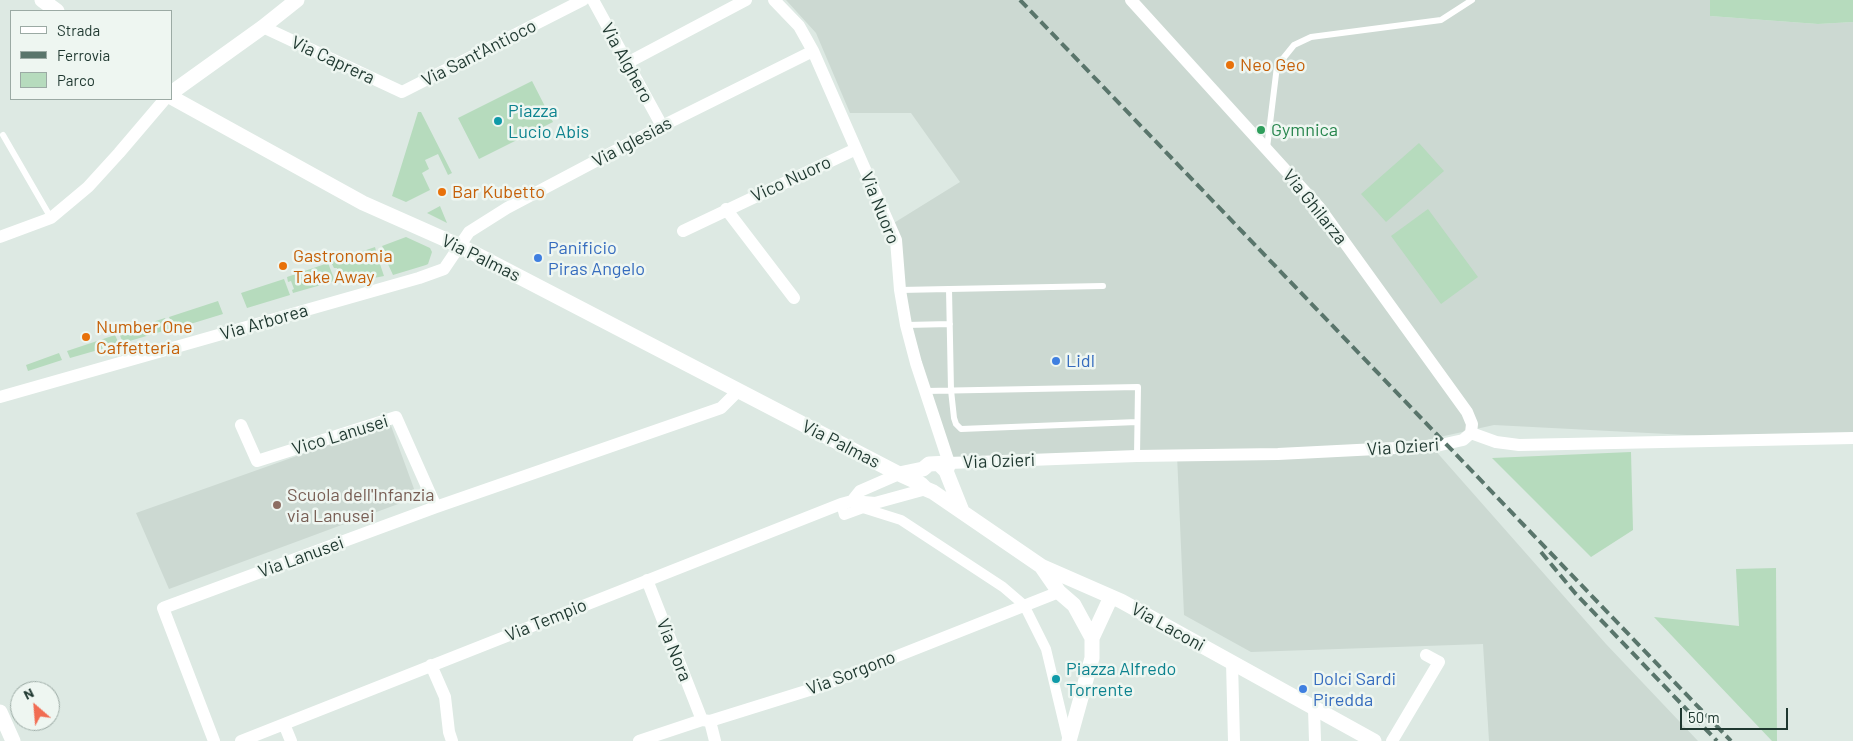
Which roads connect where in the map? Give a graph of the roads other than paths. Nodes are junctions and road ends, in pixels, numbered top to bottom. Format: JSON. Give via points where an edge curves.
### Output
{"nodes":[{"id":1,"x":42,"y":0,"type":"edge"},
{"id":2,"x":297,"y":0,"type":"edge"},
{"id":3,"x":582,"y":0,"type":"edge"},
{"id":4,"x":593,"y":0,"type":"edge"},
{"id":5,"x":746,"y":0,"type":"edge"},
{"id":6,"x":774,"y":0,"type":"edge"},
{"id":7,"x":1131,"y":0,"type":"edge"},
{"id":8,"x":1472,"y":0,"type":"edge"},
{"id":9,"x":55,"y":10,"type":"edge"},
{"id":10,"x":263,"y":27,"type":"junction"},
{"id":11,"x":813,"y":51,"type":"junction"},
{"id":12,"x":627,"y":62,"type":"junction"},
{"id":13,"x":402,"y":92,"type":"joint"},
{"id":14,"x":172,"y":94,"type":"edge"},
{"id":15,"x":172,"y":96,"type":"edge"},
{"id":16,"x":164,"y":100,"type":"edge"},
{"id":17,"x":662,"y":126,"type":"junction"},
{"id":18,"x":3,"y":135,"type":"dead end"},
{"id":19,"x":1267,"y":148,"type":"junction"},
{"id":20,"x":856,"y":149,"type":"junction"},
{"id":21,"x":726,"y":209,"type":"junction"},
{"id":22,"x":51,"y":218,"type":"junction"},
{"id":23,"x":683,"y":230,"type":"dead end"},
{"id":24,"x":0,"y":237,"type":"edge"},
{"id":25,"x":460,"y":246,"type":"junction"},
{"id":26,"x":1103,"y":286,"type":"dead end"},
{"id":27,"x":949,"y":289,"type":"junction"},
{"id":28,"x":900,"y":290,"type":"junction"},
{"id":29,"x":794,"y":298,"type":"dead end"},
{"id":30,"x":950,"y":324,"type":"junction"},
{"id":31,"x":906,"y":325,"type":"junction"},
{"id":32,"x":951,"y":390,"type":"junction"},
{"id":33,"x":738,"y":391,"type":"junction"},
{"id":34,"x":926,"y":391,"type":"junction"},
{"id":35,"x":0,"y":397,"type":"edge"},
{"id":36,"x":1137,"y":422,"type":"junction"},
{"id":37,"x":241,"y":425,"type":"dead end"},
{"id":38,"x":1471,"y":433,"type":"junction"},
{"id":39,"x":1853,"y":438,"type":"edge"},
{"id":40,"x":1137,"y":456,"type":"junction"},
{"id":41,"x":899,"y":474,"type":"junction"},
{"id":42,"x":935,"y":476,"type":"junction"},
{"id":43,"x":846,"y":502,"type":"junction"},
{"id":44,"x":436,"y":506,"type":"junction"},
{"id":45,"x":1041,"y":566,"type":"junction"},
{"id":46,"x":647,"y":580,"type":"junction"},
{"id":47,"x":1059,"y":592,"type":"junction"},
{"id":48,"x":1111,"y":597,"type":"junction"},
{"id":49,"x":1024,"y":605,"type":"junction"},
{"id":50,"x":1092,"y":638,"type":"junction"},
{"id":51,"x":1426,"y":655,"type":"dead end"},
{"id":52,"x":1232,"y":662,"type":"junction"},
{"id":53,"x":431,"y":666,"type":"junction"},
{"id":54,"x":1314,"y":708,"type":"junction"},
{"id":55,"x":0,"y":712,"type":"edge"},
{"id":56,"x":706,"y":720,"type":"junction"},
{"id":57,"x":284,"y":724,"type":"junction"},
{"id":58,"x":13,"y":741,"type":"edge"},
{"id":59,"x":214,"y":741,"type":"edge"},
{"id":60,"x":241,"y":741,"type":"edge"},
{"id":61,"x":291,"y":741,"type":"edge"},
{"id":62,"x":452,"y":741,"type":"edge"},
{"id":63,"x":639,"y":741,"type":"edge"},
{"id":64,"x":715,"y":741,"type":"edge"},
{"id":65,"x":1069,"y":741,"type":"edge"},
{"id":66,"x":1234,"y":741,"type":"edge"},
{"id":67,"x":1315,"y":741,"type":"edge"},
{"id":68,"x":1374,"y":741,"type":"edge"},
{"id":69,"x":1392,"y":741,"type":"edge"}],
"edges":[{"from":1,"to":9,"type":"street"},
{"from":2,"to":10,"type":"street"},
{"from":3,"to":13,"type":"street","name":"Via Sant'Antioco"},
{"from":4,"to":12,"type":"street","name":"Via Alghero"},
{"from":5,"to":12,"type":"street"},
{"from":6,"to":11,"type":"street","name":"Via Nuoro","via":[[798,26]]},
{"from":7,"to":19,"type":"street","name":"Via Ghilarza"},
{"from":8,"to":19,"type":"lane","via":[[1441,20],[1311,37],[1294,45],[1277,66]]},
{"from":10,"to":13,"type":"street","name":"Via Caprera"},
{"from":10,"to":14,"type":"street"},
{"from":11,"to":17,"type":"street","name":"Via Iglesias"},
{"from":11,"to":20,"type":"street","name":"Via Nuoro"},
{"from":12,"to":17,"type":"street","name":"Via Alghero"},
{"from":15,"to":25,"type":"street","name":"Via Palmas","via":[[363,203]]},
{"from":16,"to":22,"type":"street","via":[[88,187]]},
{"from":17,"to":25,"type":"street","name":"Via Iglesias","via":[[507,208],[469,232]]},
{"from":18,"to":22,"type":"lane"},
{"from":19,"to":38,"type":"street","name":"Via Ghilarza","via":[[1319,207],[1437,370],[1470,418]]},
{"from":20,"to":21,"type":"street","name":"Vico Nuoro"},
{"from":20,"to":28,"type":"street","name":"Via Nuoro","via":[[896,240]]},
{"from":21,"to":23,"type":"street","name":"Vico Nuoro"},
{"from":21,"to":29,"type":"street","name":"Vico Nuoro"},
{"from":22,"to":24,"type":"street"},
{"from":25,"to":33,"type":"street","name":"Via Palmas"},
{"from":25,"to":35,"type":"street","name":"Via Arborea","via":[[444,268],[419,278]]},
{"from":26,"to":27,"type":"lane"},
{"from":27,"to":28,"type":"lane"},
{"from":27,"to":30,"type":"lane"},
{"from":28,"to":31,"type":"street","name":"Via Nuoro"},
{"from":30,"to":31,"type":"lane"},
{"from":30,"to":32,"type":"lane"},
{"from":31,"to":34,"type":"street","name":"Via Nuoro"},
{"from":32,"to":34,"type":"lane"},
{"from":32,"to":36,"type":"lane","via":[[954,418],[961,428]]},
{"from":32,"to":36,"type":"lane","via":[[1138,387]]},
{"from":33,"to":41,"type":"street","name":"Via Palmas"},
{"from":33,"to":44,"type":"street","name":"Via Lanusei","via":[[721,408]]},
{"from":34,"to":42,"type":"street","name":"Via Nuoro"},
{"from":36,"to":40,"type":"lane"},
{"from":37,"to":44,"type":"street","name":"Vico Lanusei","via":[[257,460],[396,417]]},
{"from":38,"to":39,"type":"street","via":[[1496,442],[1520,445]]},
{"from":38,"to":40,"type":"street","name":"Via Ozieri","via":[[1463,440],[1436,446],[1278,454]]},
{"from":40,"to":42,"type":"street","name":"Via Ozieri"},
{"from":41,"to":42,"type":"street"},
{"from":41,"to":43,"type":"street","name":"Via Tempio"},
{"from":42,"to":43,"type":"street","name":"Via Tempio","via":[[875,503]]},
{"from":42,"to":45,"type":"street","name":"Via Laconi","via":[[962,512]]},
{"from":43,"to":46,"type":"street","name":"Via Tempio"},
{"from":43,"to":49,"type":"street","via":[[844,515],[863,508],[901,520],[1003,587]]},
{"from":44,"to":59,"type":"street","name":"Via Lanusei","via":[[162,608]]},
{"from":45,"to":47,"type":"street"},
{"from":45,"to":48,"type":"street","name":"Via Laconi"},
{"from":46,"to":53,"type":"street","name":"Via Tempio"},
{"from":46,"to":56,"type":"street","name":"Via Nora"},
{"from":47,"to":49,"type":"street","name":"Via Sorgono"},
{"from":47,"to":50,"type":"street","via":[[1074,605]]},
{"from":48,"to":50,"type":"street"},
{"from":48,"to":52,"type":"street","name":"Via Laconi"},
{"from":49,"to":56,"type":"street","name":"Via Sorgono","via":[[819,687]]},
{"from":49,"to":65,"type":"street","via":[[1046,649]]},
{"from":50,"to":65,"type":"street","via":[[1092,658]]},
{"from":51,"to":69,"type":"street","via":[[1438,662]]},
{"from":52,"to":54,"type":"street","name":"Via Laconi"},
{"from":52,"to":66,"type":"street"},
{"from":53,"to":57,"type":"street","name":"Via Tempio"},
{"from":53,"to":62,"type":"street","via":[[445,697]]},
{"from":54,"to":67,"type":"street"},
{"from":54,"to":68,"type":"street","name":"Via Laconi"},
{"from":55,"to":58,"type":"street"},
{"from":56,"to":63,"type":"street","name":"Via Sorgono"},
{"from":56,"to":64,"type":"street","name":"Via Nora"},
{"from":57,"to":60,"type":"street","name":"Via Tempio"},
{"from":57,"to":61,"type":"street"}]}
